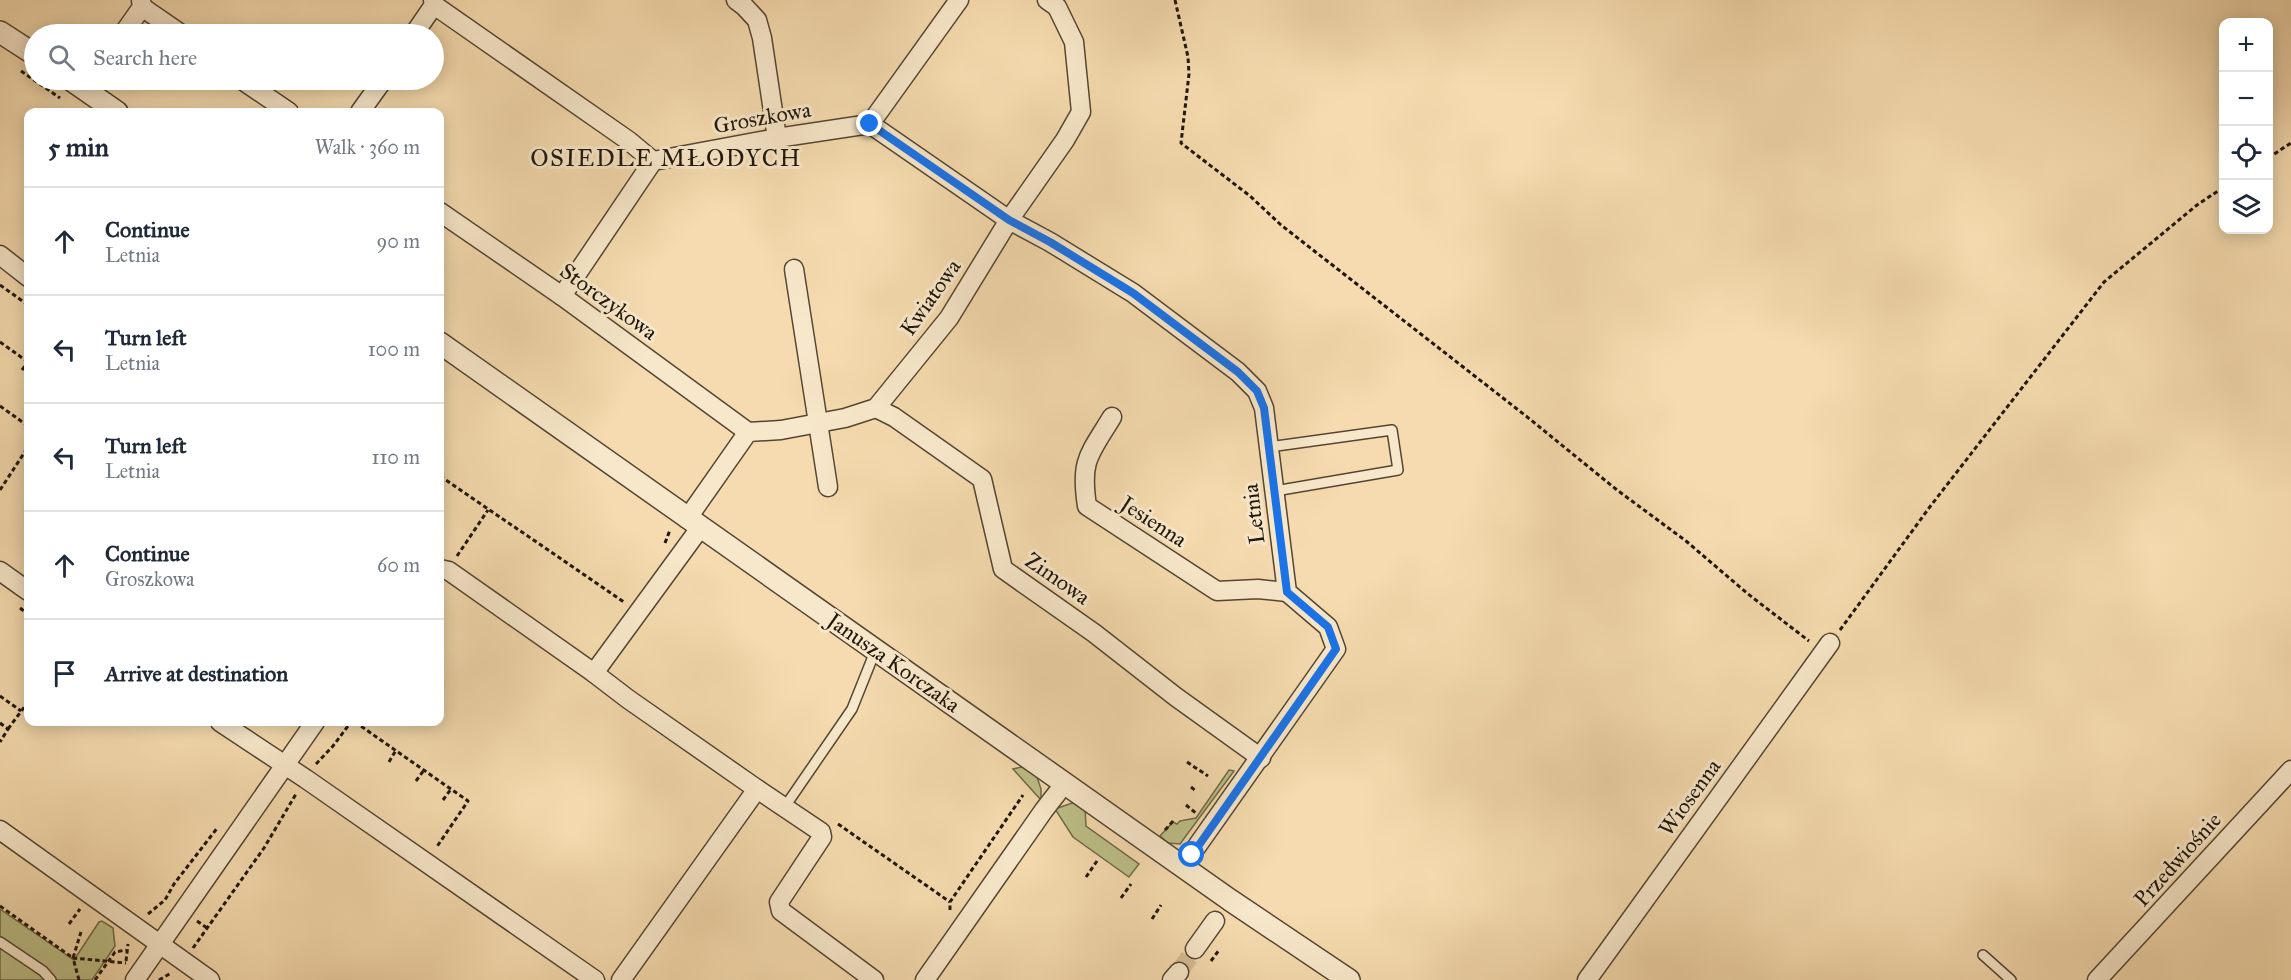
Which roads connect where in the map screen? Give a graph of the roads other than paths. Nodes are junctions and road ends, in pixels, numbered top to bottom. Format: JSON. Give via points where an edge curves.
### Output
{"nodes":[{"id":1,"x":736,"y":0,"type":"edge"},
{"id":2,"x":959,"y":0,"type":"edge"},
{"id":3,"x":1047,"y":0,"type":"edge"},
{"id":4,"x":434,"y":2,"type":"edge"},
{"id":5,"x":142,"y":3,"type":"edge"},
{"id":6,"x":129,"y":24,"type":"edge"},
{"id":7,"x":168,"y":24,"type":"edge"},
{"id":8,"x":420,"y":24,"type":"edge"},
{"id":9,"x":0,"y":32,"type":"edge"},
{"id":10,"x":24,"y":48,"type":"edge"},
{"id":11,"x":90,"y":90,"type":"edge"},
{"id":12,"x":257,"y":90,"type":"edge"},
{"id":13,"x":376,"y":90,"type":"edge"},
{"id":14,"x":112,"y":108,"type":"edge"},
{"id":15,"x":283,"y":108,"type":"edge"},
{"id":16,"x":363,"y":108,"type":"edge"},
{"id":17,"x":870,"y":124,"type":"junction"},
{"id":18,"x":777,"y":138,"type":"junction"},
{"id":19,"x":652,"y":161,"type":"junction"},
{"id":20,"x":444,"y":215,"type":"edge"},
{"id":21,"x":1009,"y":220,"type":"junction"},
{"id":22,"x":0,"y":255,"type":"edge"},
{"id":23,"x":794,"y":269,"type":"dead end"},
{"id":24,"x":24,"y":274,"type":"edge"},
{"id":25,"x":562,"y":296,"type":"junction"},
{"id":26,"x":444,"y":346,"type":"edge"},
{"id":27,"x":876,"y":408,"type":"junction"},
{"id":28,"x":1112,"y":417,"type":"dead end"},
{"id":29,"x":818,"y":422,"type":"junction"},
{"id":30,"x":748,"y":432,"type":"junction"},
{"id":31,"x":1269,"y":447,"type":"junction"},
{"id":32,"x":828,"y":487,"type":"dead end"},
{"id":33,"x":1275,"y":491,"type":"junction"},
{"id":34,"x":694,"y":524,"type":"junction"},
{"id":35,"x":446,"y":566,"type":"edge"},
{"id":36,"x":0,"y":571,"type":"edge"},
{"id":37,"x":24,"y":588,"type":"edge"},
{"id":38,"x":1287,"y":592,"type":"junction"},
{"id":39,"x":1827,"y":647,"type":"road end"},
{"id":40,"x":876,"y":649,"type":"junction"},
{"id":41,"x":594,"y":673,"type":"junction"},
{"id":42,"x":226,"y":726,"type":"edge"},
{"id":43,"x":312,"y":726,"type":"edge"},
{"id":44,"x":1261,"y":758,"type":"junction"},
{"id":45,"x":285,"y":765,"type":"junction"},
{"id":46,"x":2291,"y":770,"type":"edge"},
{"id":47,"x":1065,"y":783,"type":"junction"},
{"id":48,"x":757,"y":789,"type":"junction"},
{"id":49,"x":784,"y":808,"type":"junction"},
{"id":50,"x":0,"y":830,"type":"edge"},
{"id":51,"x":1183,"y":866,"type":"junction"},
{"id":52,"x":1230,"y":900,"type":"junction"},
{"id":53,"x":1215,"y":921,"type":"joint"},
{"id":54,"x":0,"y":942,"type":"edge"},
{"id":55,"x":160,"y":944,"type":"junction"},
{"id":56,"x":1195,"y":949,"type":"tunnel mouth"},
{"id":57,"x":1983,"y":956,"type":"dead end"},
{"id":58,"x":51,"y":980,"type":"edge"},
{"id":59,"x":135,"y":980,"type":"edge"},
{"id":60,"x":210,"y":980,"type":"edge"},
{"id":61,"x":595,"y":980,"type":"edge"},
{"id":62,"x":621,"y":980,"type":"edge"},
{"id":63,"x":874,"y":980,"type":"edge"},
{"id":64,"x":925,"y":980,"type":"edge"},
{"id":65,"x":1349,"y":980,"type":"edge"},
{"id":66,"x":1587,"y":980,"type":"edge"},
{"id":67,"x":2011,"y":980,"type":"edge"},
{"id":68,"x":2097,"y":980,"type":"edge"}],
"edges":[{"from":1,"to":18,"type":"street","via":[[757,20]]},
{"from":2,"to":17,"type":"street"},
{"from":3,"to":21,"type":"street","name":"Kwiatowa","via":[[1057,7],[1074,42],[1081,112]]},
{"from":4,"to":8,"type":"street"},
{"from":4,"to":19,"type":"street"},
{"from":5,"to":6,"type":"street"},
{"from":5,"to":7,"type":"street"},
{"from":9,"to":10,"type":"street"},
{"from":11,"to":14,"type":"street"},
{"from":12,"to":15,"type":"street"},
{"from":13,"to":16,"type":"street"},
{"from":17,"to":18,"type":"street","name":"Groszkowa"},
{"from":17,"to":21,"type":"street"},
{"from":18,"to":19,"type":"street","name":"Groszkowa"},
{"from":19,"to":25,"type":"street"},
{"from":20,"to":25,"type":"street","name":"Storczykowa"},
{"from":21,"to":27,"type":"street","name":"Kwiatowa","via":[[949,318]]},
{"from":21,"to":31,"type":"street","name":"Letnia","via":[[1133,293],[1238,372],[1257,391],[1264,408]]},
{"from":22,"to":24,"type":"street"},
{"from":23,"to":29,"type":"street"},
{"from":25,"to":30,"type":"street","name":"Storczykowa"},
{"from":26,"to":34,"type":"street","name":"Janusza Korczaka"},
{"from":27,"to":29,"type":"street"},
{"from":27,"to":44,"type":"street","name":"Zimowa","via":[[982,478],[1003,569]]},
{"from":28,"to":38,"type":"street","name":"Jesienna","via":[[1086,459],[1083,479],[1087,506],[1217,591]]},
{"from":29,"to":30,"type":"street"},
{"from":29,"to":32,"type":"street"},
{"from":30,"to":34,"type":"street"},
{"from":31,"to":33,"type":"street","name":"Letnia"},
{"from":31,"to":33,"type":"lane","via":[[1392,430],[1398,470]]},
{"from":33,"to":38,"type":"street","name":"Letnia"},
{"from":34,"to":40,"type":"street","name":"Janusza Korczaka"},
{"from":34,"to":41,"type":"street"},
{"from":35,"to":41,"type":"street"},
{"from":36,"to":37,"type":"street"},
{"from":38,"to":44,"type":"street","via":[[1328,627],[1336,649]]},
{"from":39,"to":66,"type":"street","name":"Wiosenna"},
{"from":40,"to":47,"type":"street","name":"Janusza Korczaka"},
{"from":40,"to":49,"type":"lane","via":[[852,709]]},
{"from":41,"to":48,"type":"street"},
{"from":42,"to":45,"type":"street"},
{"from":43,"to":45,"type":"street"},
{"from":44,"to":51,"type":"street"},
{"from":45,"to":55,"type":"street"},
{"from":45,"to":61,"type":"street"},
{"from":46,"to":68,"type":"street","name":"Przedwiośnie"},
{"from":47,"to":51,"type":"street","name":"Janusza Korczaka"},
{"from":47,"to":64,"type":"street"},
{"from":48,"to":49,"type":"street"},
{"from":48,"to":62,"type":"street"},
{"from":49,"to":63,"type":"street","via":[[821,832],[822,837],[779,902],[781,911]]},
{"from":50,"to":55,"type":"street"},
{"from":51,"to":52,"type":"street","name":"Janusza Korczaka"},
{"from":52,"to":53,"type":"lane"},
{"from":52,"to":65,"type":"street","name":"Janusza Korczaka"},
{"from":53,"to":56,"type":"street"},
{"from":54,"to":58,"type":"lane","via":[[43,970]]},
{"from":55,"to":59,"type":"street"},
{"from":55,"to":60,"type":"street"},
{"from":57,"to":67,"type":"lane"}]}
